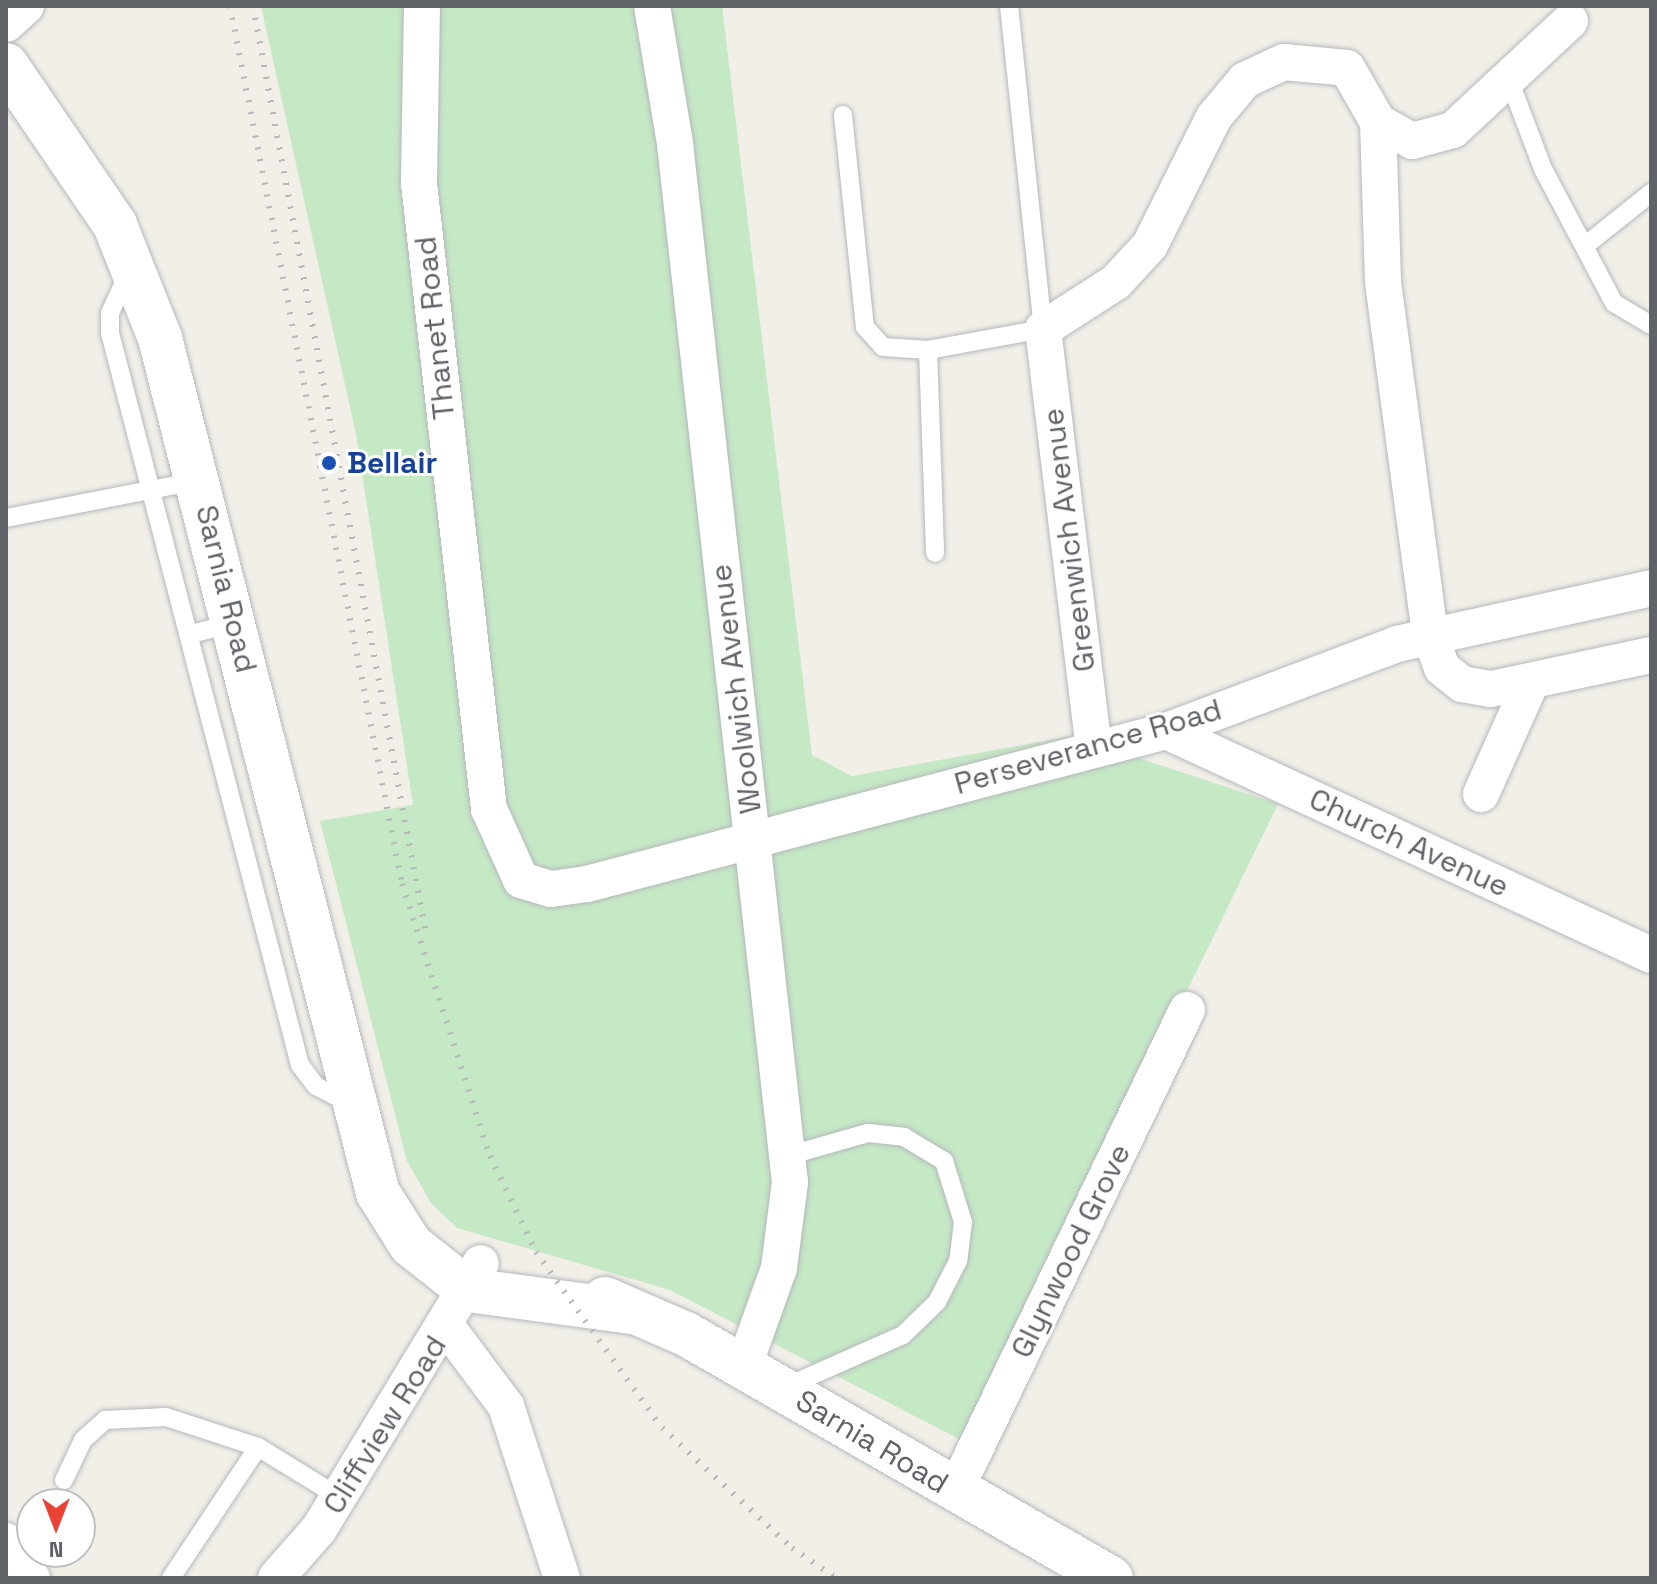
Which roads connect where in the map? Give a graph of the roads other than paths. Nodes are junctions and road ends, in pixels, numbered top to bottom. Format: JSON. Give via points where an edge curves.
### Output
{"nodes":[{"id":1,"x":26,"y":6,"type":"edge"},
{"id":2,"x":422,"y":6,"type":"edge"},
{"id":3,"x":652,"y":6,"type":"edge"},
{"id":4,"x":1009,"y":6,"type":"edge"},
{"id":5,"x":1570,"y":21,"type":"dead end"},
{"id":6,"x":6,"y":24,"type":"edge"},
{"id":7,"x":6,"y":65,"type":"edge"},
{"id":8,"x":1510,"y":82,"type":"junction"},
{"id":9,"x":843,"y":115,"type":"dead end"},
{"id":10,"x":1378,"y":122,"type":"junction"},
{"id":11,"x":1651,"y":193,"type":"edge"},
{"id":12,"x":1586,"y":245,"type":"junction"},
{"id":13,"x":134,"y":264,"type":"junction"},
{"id":14,"x":1651,"y":325,"type":"edge"},
{"id":15,"x":1043,"y":329,"type":"junction"},
{"id":16,"x":928,"y":350,"type":"junction"},
{"id":17,"x":199,"y":481,"type":"junction"},
{"id":18,"x":154,"y":491,"type":"junction"},
{"id":19,"x":6,"y":518,"type":"edge"},
{"id":20,"x":935,"y":553,"type":"dead end"},
{"id":21,"x":1651,"y":588,"type":"edge"},
{"id":22,"x":234,"y":623,"type":"junction"},
{"id":23,"x":191,"y":634,"type":"junction"},
{"id":24,"x":1430,"y":635,"type":"junction"},
{"id":25,"x":1651,"y":655,"type":"edge"},
{"id":26,"x":1531,"y":682,"type":"junction"},
{"id":27,"x":1166,"y":731,"type":"junction"},
{"id":28,"x":1094,"y":750,"type":"junction"},
{"id":29,"x":270,"y":768,"type":"junction"},
{"id":30,"x":228,"y":779,"type":"junction"},
{"id":31,"x":1481,"y":794,"type":"dead end"},
{"id":32,"x":754,"y":839,"type":"junction"},
{"id":33,"x":521,"y":880,"type":"joint"},
{"id":34,"x":1651,"y":955,"type":"edge"},
{"id":35,"x":1187,"y":1010,"type":"dead end"},
{"id":36,"x":355,"y":1106,"type":"junction"},
{"id":37,"x":787,"y":1156,"type":"junction"},
{"id":38,"x":474,"y":1276,"type":"junction"},
{"id":39,"x":447,"y":1327,"type":"junction"},
{"id":40,"x":744,"y":1366,"type":"junction"},
{"id":41,"x":782,"y":1389,"type":"junction"},
{"id":42,"x":258,"y":1447,"type":"junction"},
{"id":43,"x":64,"y":1480,"type":"dead end"},
{"id":44,"x":955,"y":1491,"type":"junction"},
{"id":45,"x":339,"y":1497,"type":"junction"},
{"id":46,"x":6,"y":1541,"type":"edge"},
{"id":47,"x":32,"y":1578,"type":"edge"},
{"id":48,"x":171,"y":1578,"type":"edge"},
{"id":49,"x":276,"y":1578,"type":"edge"},
{"id":50,"x":562,"y":1578,"type":"edge"},
{"id":51,"x":1111,"y":1578,"type":"edge"}],
"edges":[{"from":1,"to":6,"type":"street"},
{"from":2,"to":33,"type":"street","name":"Thanet Road","via":[[419,183],[489,809]]},
{"from":3,"to":32,"type":"street","name":"Woolwich Avenue"},
{"from":4,"to":15,"type":"lane"},
{"from":5,"to":8,"type":"street"},
{"from":7,"to":13,"type":"main road","name":"Sarnia Road","via":[[76,162]]},
{"from":8,"to":10,"type":"street","via":[[1433,139],[1398,138]]},
{"from":8,"to":12,"type":"lane","via":[[1543,169]]},
{"from":9,"to":16,"type":"lane","via":[[865,327],[883,347]]},
{"from":10,"to":15,"type":"street","via":[[1347,68],[1284,62],[1245,80],[1214,117],[1150,245],[1116,282]]},
{"from":10,"to":24,"type":"street","via":[[1383,282],[1418,512]]},
{"from":11,"to":12,"type":"lane"},
{"from":12,"to":14,"type":"lane","via":[[1614,303]]},
{"from":13,"to":17,"type":"main road","name":"Sarnia Road"},
{"from":13,"to":18,"type":"lane","via":[[110,313],[110,333]]},
{"from":15,"to":16,"type":"lane"},
{"from":15,"to":28,"type":"street","name":"Greenwich Avenue"},
{"from":16,"to":20,"type":"lane"},
{"from":17,"to":18,"type":"lane"},
{"from":17,"to":22,"type":"main road","name":"Sarnia Road"},
{"from":18,"to":19,"type":"lane"},
{"from":18,"to":23,"type":"lane"},
{"from":21,"to":24,"type":"street","name":"Perseverance Road"},
{"from":22,"to":23,"type":"lane"},
{"from":22,"to":29,"type":"main road","name":"Sarnia Road"},
{"from":23,"to":30,"type":"lane"},
{"from":24,"to":26,"type":"street","via":[[1442,668],[1462,684],[1491,689]]},
{"from":24,"to":27,"type":"street","name":"Perseverance Road"},
{"from":25,"to":26,"type":"street"},
{"from":26,"to":31,"type":"street"},
{"from":27,"to":28,"type":"street","name":"Perseverance Road"},
{"from":27,"to":34,"type":"street","name":"Church Avenue"},
{"from":28,"to":32,"type":"street","name":"Perseverance Road"},
{"from":29,"to":30,"type":"lane"},
{"from":29,"to":36,"type":"main road","name":"Sarnia Road"},
{"from":30,"to":36,"type":"lane","via":[[300,1065],[316,1086]]},
{"from":32,"to":33,"type":"street","name":"Perseverance Road","via":[[587,884],[551,889]]},
{"from":32,"to":37,"type":"street","name":"Woolwich Avenue"},
{"from":35,"to":44,"type":"street","name":"Glynwood Grove"},
{"from":36,"to":38,"type":"main road","name":"Sarnia Road","via":[[369,1146]]},
{"from":37,"to":40,"type":"street","name":"Woolwich Avenue","via":[[779,1268]]},
{"from":37,"to":41,"type":"lane","via":[[868,1133],[904,1137],[944,1161],[963,1222],[958,1261],[937,1302],[903,1335]]},
{"from":38,"to":39,"type":"street","name":"Cliffview Road"},
{"from":38,"to":40,"type":"main road","name":"Sarnia Road","via":[[584,1289]]},
{"from":39,"to":45,"type":"street","name":"Cliffview Road"},
{"from":39,"to":50,"type":"street","via":[[506,1406]]},
{"from":40,"to":41,"type":"main road","name":"Sarnia Road"},
{"from":41,"to":44,"type":"main road","name":"Sarnia Road"},
{"from":42,"to":43,"type":"lane","via":[[189,1422],[118,1416],[83,1440]]},
{"from":42,"to":45,"type":"lane"},
{"from":42,"to":48,"type":"lane"},
{"from":44,"to":51,"type":"main road","name":"Sarnia Road"},
{"from":45,"to":49,"type":"street","name":"Cliffview Road"},
{"from":46,"to":47,"type":"street"}]}
